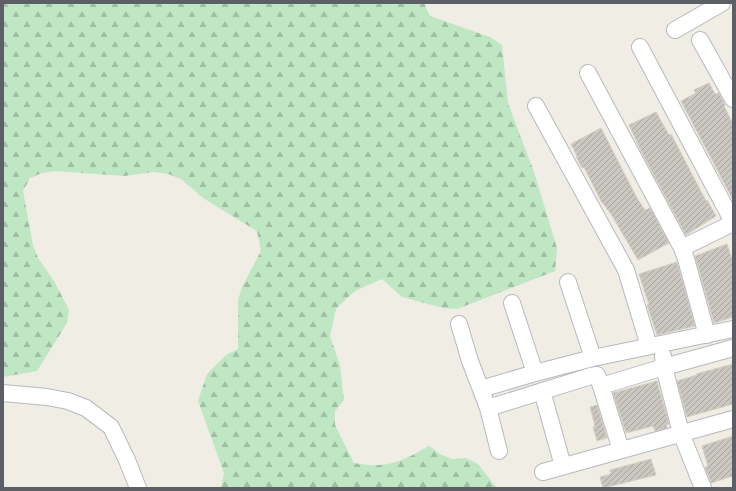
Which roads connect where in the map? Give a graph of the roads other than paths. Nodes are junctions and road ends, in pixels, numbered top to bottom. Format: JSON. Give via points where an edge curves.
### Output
{"nodes":[{"id":1,"x":722,"y":3,"type":"edge"},
{"id":2,"x":675,"y":30,"type":"dead end"},
{"id":3,"x":700,"y":40,"type":"dead end"},
{"id":4,"x":640,"y":47,"type":"dead end"},
{"id":5,"x":588,"y":73,"type":"dead end"},
{"id":6,"x":733,"y":99,"type":"edge"},
{"id":7,"x":536,"y":106,"type":"dead end"},
{"id":8,"x":733,"y":222,"type":"edge"},
{"id":9,"x":682,"y":248,"type":"junction"},
{"id":10,"x":568,"y":282,"type":"dead end"},
{"id":11,"x":512,"y":303,"type":"dead end"},
{"id":12,"x":459,"y":324,"type":"dead end"},
{"id":13,"x":733,"y":329,"type":"edge"},
{"id":14,"x":707,"y":335,"type":"junction"},
{"id":15,"x":656,"y":345,"type":"junction"},
{"id":16,"x":733,"y":348,"type":"edge"},
{"id":17,"x":593,"y":358,"type":"junction"},
{"id":18,"x":664,"y":367,"type":"junction"},
{"id":19,"x":535,"y":373,"type":"junction"},
{"id":20,"x":601,"y":386,"type":"junction"},
{"id":21,"x":480,"y":389,"type":"junction"},
{"id":22,"x":542,"y":391,"type":"junction"},
{"id":23,"x":3,"y":393,"type":"edge"},
{"id":24,"x":488,"y":408,"type":"junction"},
{"id":25,"x":733,"y":419,"type":"edge"},
{"id":26,"x":681,"y":433,"type":"junction"},
{"id":27,"x":621,"y":450,"type":"junction"},
{"id":28,"x":499,"y":451,"type":"dead end"},
{"id":29,"x":563,"y":466,"type":"junction"},
{"id":30,"x":543,"y":472,"type":"dead end"},
{"id":31,"x":138,"y":488,"type":"edge"},
{"id":32,"x":704,"y":488,"type":"edge"}],
"edges":[{"from":1,"to":2,"type":"street"},
{"from":3,"to":6,"type":"street"},
{"from":4,"to":8,"type":"street"},
{"from":5,"to":9,"type":"street"},
{"from":7,"to":15,"type":"street","via":[[626,270]]},
{"from":8,"to":9,"type":"street"},
{"from":9,"to":14,"type":"street"},
{"from":10,"to":17,"type":"street"},
{"from":11,"to":19,"type":"street"},
{"from":12,"to":21,"type":"street"},
{"from":13,"to":14,"type":"street"},
{"from":14,"to":15,"type":"street"},
{"from":15,"to":17,"type":"street"},
{"from":15,"to":18,"type":"street"},
{"from":16,"to":18,"type":"street"},
{"from":17,"to":19,"type":"street"},
{"from":18,"to":20,"type":"street"},
{"from":18,"to":26,"type":"street"},
{"from":19,"to":21,"type":"street"},
{"from":20,"to":22,"type":"street","via":[[596,375]]},
{"from":20,"to":27,"type":"street"},
{"from":21,"to":24,"type":"street"},
{"from":22,"to":24,"type":"street"},
{"from":22,"to":29,"type":"street"},
{"from":23,"to":31,"type":"street","via":[[47,396],[86,408],[111,427]]},
{"from":24,"to":28,"type":"street"},
{"from":25,"to":26,"type":"street"},
{"from":26,"to":27,"type":"street"},
{"from":26,"to":32,"type":"street"},
{"from":27,"to":29,"type":"street"},
{"from":29,"to":30,"type":"street"}]}
